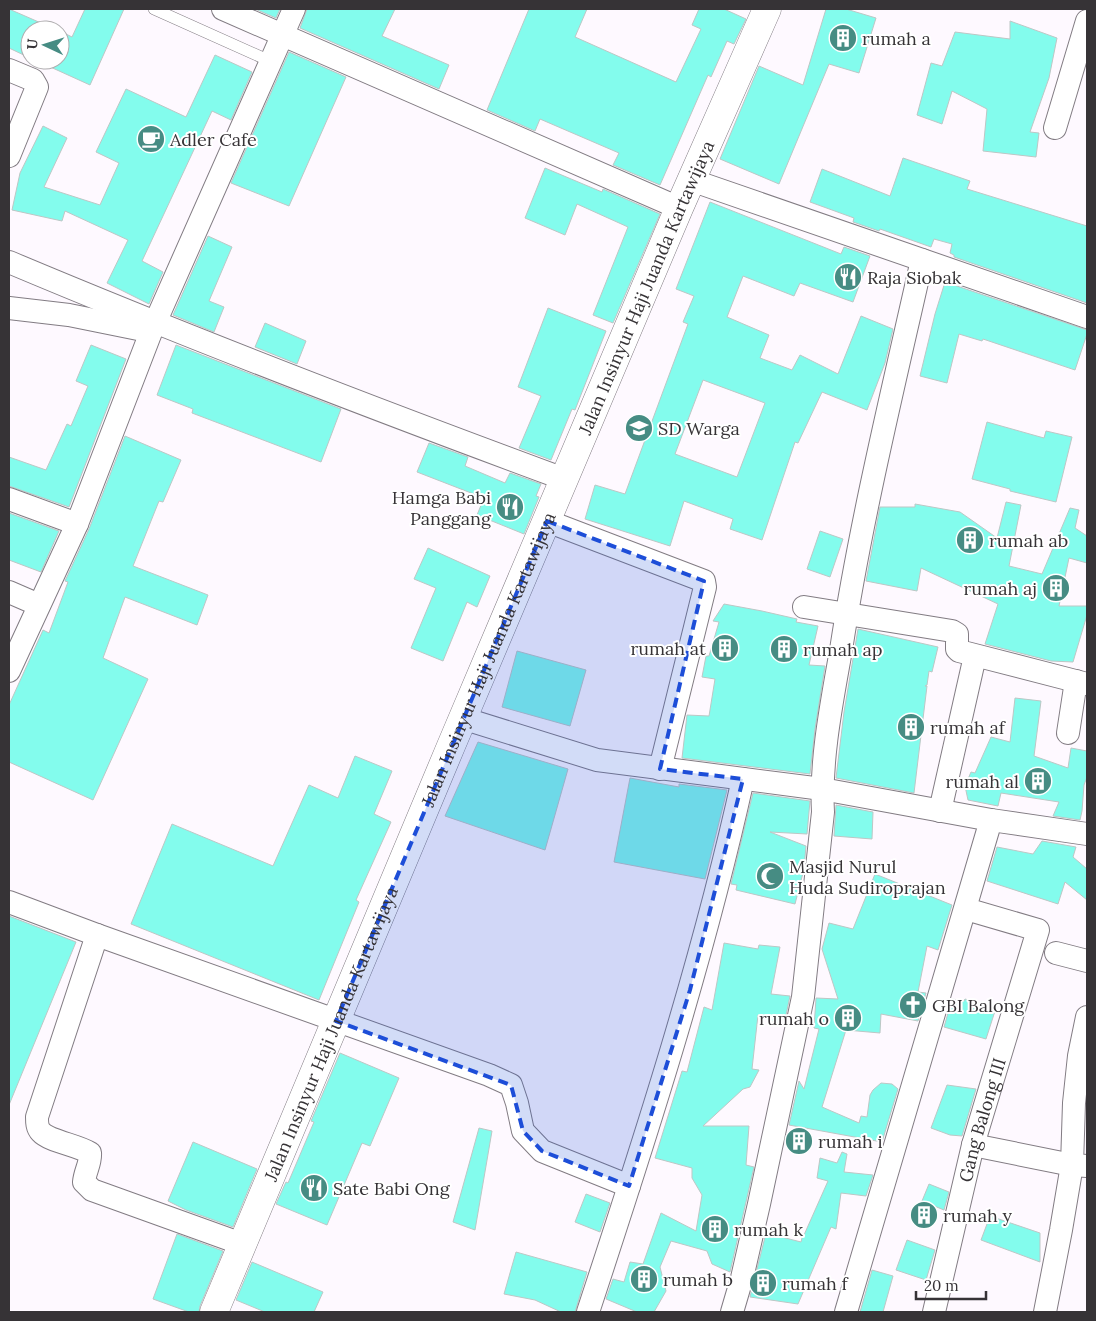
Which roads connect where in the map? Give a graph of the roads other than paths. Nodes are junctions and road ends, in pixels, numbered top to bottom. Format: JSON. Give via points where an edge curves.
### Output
{"nodes":[{"id":1,"x":154,"y":9,"type":"edge"},
{"id":2,"x":223,"y":9,"type":"edge"},
{"id":3,"x":294,"y":9,"type":"edge"},
{"id":4,"x":767,"y":9,"type":"edge"},
{"id":5,"x":1087,"y":21,"type":"edge"},
{"id":6,"x":282,"y":35,"type":"junction"},
{"id":7,"x":270,"y":61,"type":"junction"},
{"id":8,"x":9,"y":70,"type":"edge"},
{"id":9,"x":1055,"y":128,"type":"dead end"},
{"id":10,"x":9,"y":156,"type":"edge"},
{"id":11,"x":691,"y":180,"type":"junction"},
{"id":12,"x":679,"y":208,"type":"junction"},
{"id":13,"x":922,"y":260,"type":"junction"},
{"id":14,"x":9,"y":262,"type":"edge"},
{"id":15,"x":9,"y":308,"type":"edge"},
{"id":16,"x":1087,"y":317,"type":"edge"},
{"id":17,"x":153,"y":328,"type":"junction"},
{"id":18,"x":564,"y":479,"type":"junction"},
{"id":19,"x":9,"y":499,"type":"edge"},
{"id":20,"x":547,"y":521,"type":"junction"},
{"id":21,"x":77,"y":524,"type":"junction"},
{"id":22,"x":9,"y":592,"type":"edge"},
{"id":23,"x":40,"y":604,"type":"junction"},
{"id":24,"x":804,"y":607,"type":"dead end"},
{"id":25,"x":846,"y":614,"type":"junction"},
{"id":26,"x":975,"y":656,"type":"junction"},
{"id":27,"x":9,"y":671,"type":"edge"},
{"id":28,"x":1082,"y":683,"type":"edge"},
{"id":29,"x":462,"y":718,"type":"junction"},
{"id":30,"x":1068,"y":733,"type":"dead end"},
{"id":31,"x":660,"y":769,"type":"junction"},
{"id":32,"x":743,"y":779,"type":"junction"},
{"id":33,"x":822,"y":789,"type":"junction"},
{"id":34,"x":940,"y":811,"type":"junction"},
{"id":35,"x":991,"y":820,"type":"junction"},
{"id":36,"x":1087,"y":834,"type":"edge"},
{"id":37,"x":9,"y":902,"type":"edge"},
{"id":38,"x":966,"y":909,"type":"junction"},
{"id":39,"x":97,"y":935,"type":"junction"},
{"id":40,"x":1056,"y":953,"type":"dead end"},
{"id":41,"x":1087,"y":961,"type":"edge"},
{"id":42,"x":1087,"y":1017,"type":"edge"},
{"id":43,"x":336,"y":1021,"type":"junction"},
{"id":44,"x":973,"y":1145,"type":"junction"},
{"id":45,"x":1080,"y":1166,"type":"edge"},
{"id":46,"x":629,"y":1186,"type":"junction"},
{"id":47,"x":242,"y":1244,"type":"junction"},
{"id":48,"x":220,"y":1310,"type":"edge"},
{"id":49,"x":588,"y":1312,"type":"edge"},
{"id":50,"x":732,"y":1312,"type":"edge"},
{"id":51,"x":846,"y":1312,"type":"edge"},
{"id":52,"x":934,"y":1312,"type":"edge"},
{"id":53,"x":1045,"y":1312,"type":"edge"}],
"edges":[{"from":1,"to":7,"type":"lane"},
{"from":2,"to":6,"type":"street"},
{"from":3,"to":6,"type":"street"},
{"from":4,"to":11,"type":"main road","name":"Jalan Insinyur Haji Juanda Kartawijaya"},
{"from":5,"to":9,"type":"street"},
{"from":6,"to":7,"type":"street"},
{"from":6,"to":12,"type":"street"},
{"from":7,"to":17,"type":"street"},
{"from":8,"to":10,"type":"street","via":[[33,80],[37,87]]},
{"from":11,"to":12,"type":"main road","name":"Jalan Insinyur Haji Juanda Kartawijaya"},
{"from":11,"to":13,"type":"street"},
{"from":12,"to":18,"type":"main road","name":"Jalan Insinyur Haji Juanda Kartawijaya"},
{"from":13,"to":16,"type":"street"},
{"from":13,"to":25,"type":"street"},
{"from":14,"to":17,"type":"street"},
{"from":15,"to":17,"type":"street"},
{"from":17,"to":18,"type":"street"},
{"from":17,"to":21,"type":"street"},
{"from":18,"to":20,"type":"main road","name":"Jalan Insinyur Haji Juanda Kartawijaya"},
{"from":19,"to":21,"type":"street"},
{"from":20,"to":29,"type":"main road","name":"Jalan Insinyur Haji Juanda Kartawijaya"},
{"from":20,"to":31,"type":"street","via":[[704,581]]},
{"from":21,"to":23,"type":"street"},
{"from":22,"to":23,"type":"street"},
{"from":23,"to":27,"type":"street"},
{"from":24,"to":25,"type":"street"},
{"from":25,"to":26,"type":"street","via":[[952,631],[957,634],[957,649]]},
{"from":25,"to":33,"type":"street"},
{"from":26,"to":28,"type":"street"},
{"from":26,"to":34,"type":"street"},
{"from":28,"to":30,"type":"street"},
{"from":29,"to":31,"type":"street","via":[[597,760]]},
{"from":29,"to":43,"type":"main road","name":"Jalan Insinyur Haji Juanda Kartawijaya"},
{"from":31,"to":32,"type":"street"},
{"from":32,"to":33,"type":"street"},
{"from":32,"to":46,"type":"street","via":[[690,990]]},
{"from":33,"to":34,"type":"street"},
{"from":33,"to":50,"type":"street","via":[[823,812],[804,998]]},
{"from":34,"to":35,"type":"street"},
{"from":35,"to":36,"type":"street"},
{"from":35,"to":38,"type":"street"},
{"from":37,"to":39,"type":"street"},
{"from":38,"to":44,"type":"street","name":"Gang Balong III","via":[[1038,930]]},
{"from":38,"to":51,"type":"street"},
{"from":39,"to":43,"type":"street"},
{"from":39,"to":47,"type":"street","via":[[36,1116],[37,1126],[40,1132],[90,1153],[91,1161],[84,1182],[92,1190]]},
{"from":40,"to":41,"type":"street"},
{"from":42,"to":45,"type":"street","via":[[1074,1103]]},
{"from":43,"to":46,"type":"street","via":[[490,1074],[511,1085],[523,1131],[542,1151]]},
{"from":43,"to":47,"type":"main road","name":"Jalan Insinyur Haji Juanda Kartawijaya"},
{"from":44,"to":45,"type":"street"},
{"from":44,"to":52,"type":"street","name":"Gang Balong III"},
{"from":45,"to":53,"type":"street","via":[[1061,1230]]},
{"from":46,"to":49,"type":"street"},
{"from":47,"to":48,"type":"main road","name":"Jalan Insinyur Haji Juanda Kartawijaya"}]}
